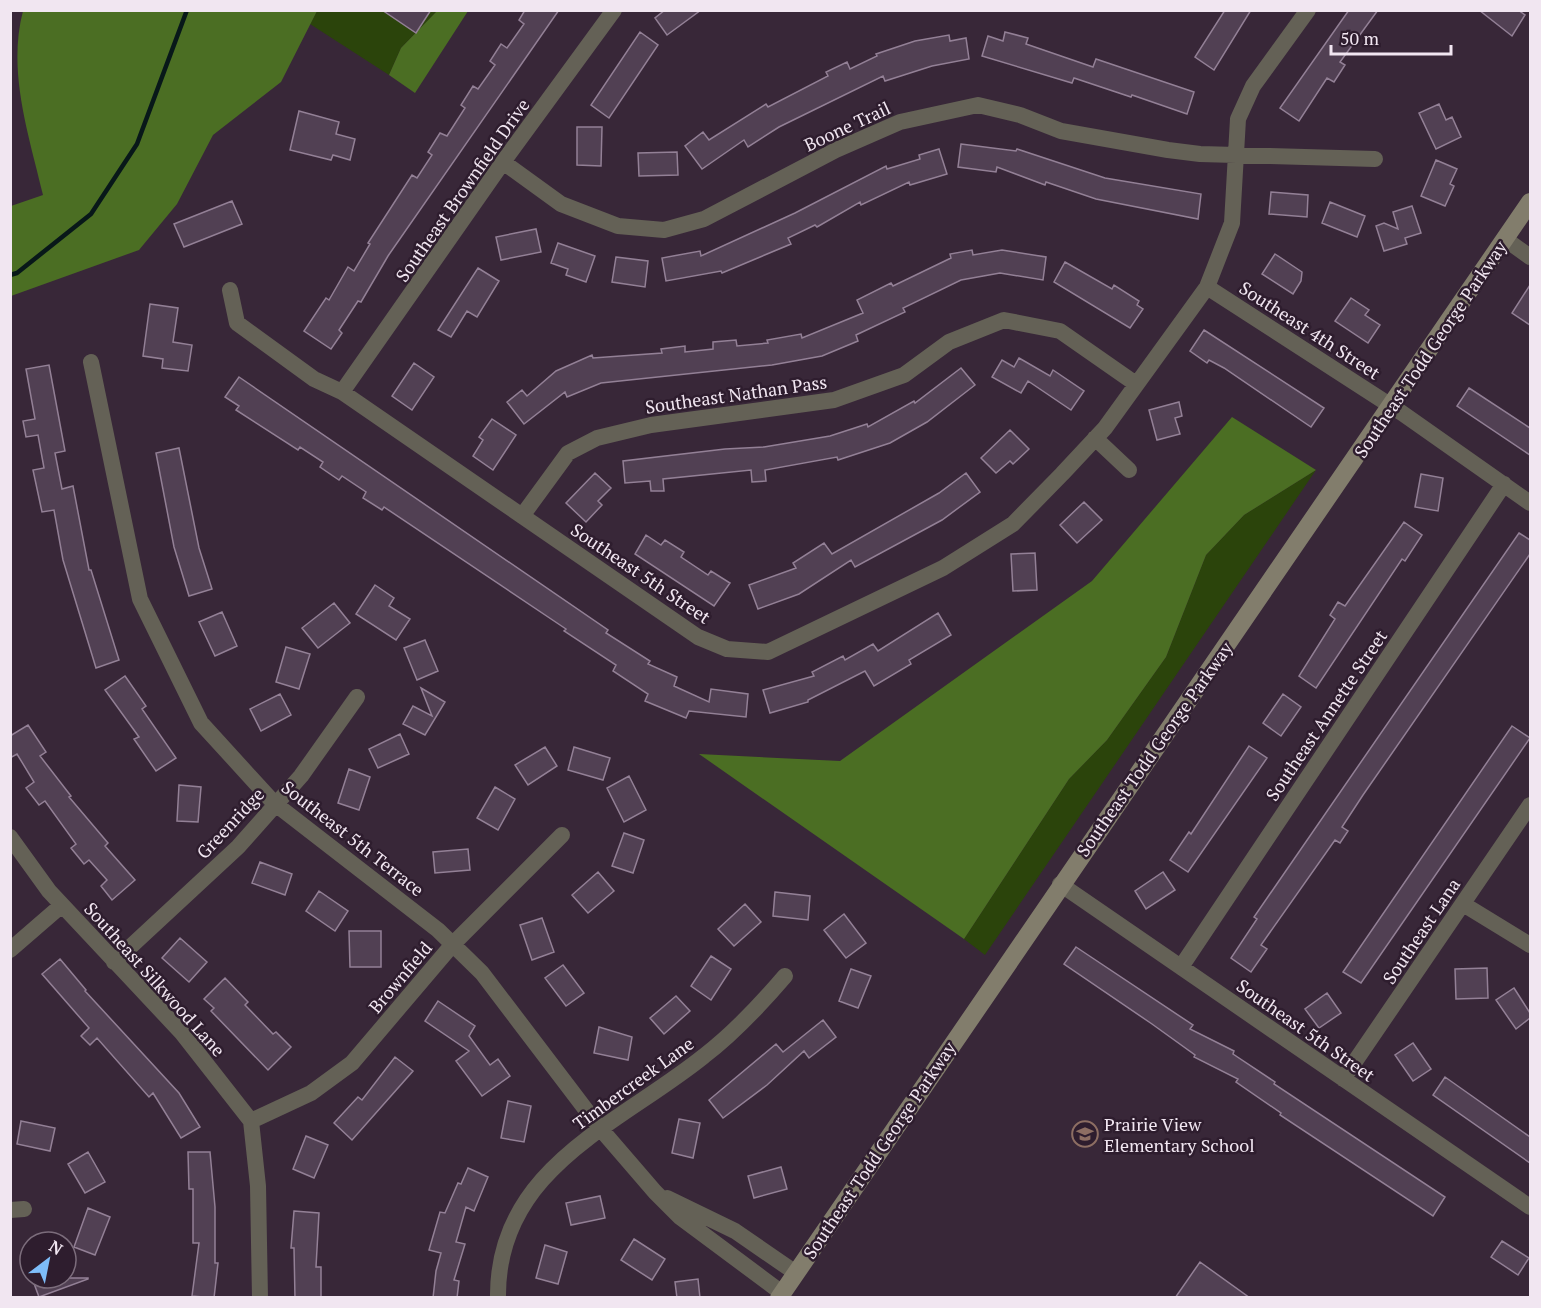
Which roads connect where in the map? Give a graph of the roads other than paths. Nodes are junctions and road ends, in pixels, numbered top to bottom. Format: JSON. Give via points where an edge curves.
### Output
{"nodes":[{"id":1,"x":614,"y":10,"type":"edge"},
{"id":2,"x":1308,"y":10,"type":"edge"},
{"id":3,"x":1236,"y":154,"type":"junction"},
{"id":4,"x":1375,"y":159,"type":"dead end"},
{"id":5,"x":503,"y":162,"type":"junction"},
{"id":6,"x":1530,"y":202,"type":"edge"},
{"id":7,"x":1505,"y":239,"type":"junction"},
{"id":8,"x":1530,"y":257,"type":"edge"},
{"id":9,"x":1207,"y":287,"type":"junction"},
{"id":10,"x":230,"y":290,"type":"dead end"},
{"id":11,"x":91,"y":362,"type":"dead end"},
{"id":12,"x":1136,"y":384,"type":"junction"},
{"id":13,"x":342,"y":392,"type":"junction"},
{"id":14,"x":1397,"y":410,"type":"junction"},
{"id":15,"x":1095,"y":438,"type":"junction"},
{"id":16,"x":1129,"y":470,"type":"dead end"},
{"id":17,"x":1504,"y":484,"type":"junction"},
{"id":18,"x":1530,"y":503,"type":"edge"},
{"id":19,"x":522,"y":516,"type":"junction"},
{"id":20,"x":357,"y":697,"type":"dead end"},
{"id":21,"x":274,"y":803,"type":"junction"},
{"id":22,"x":1530,"y":805,"type":"edge"},
{"id":23,"x":562,"y":835,"type":"dead end"},
{"id":24,"x":10,"y":837,"type":"edge"},
{"id":25,"x":1060,"y":884,"type":"junction"},
{"id":26,"x":1463,"y":904,"type":"junction"},
{"id":27,"x":62,"y":905,"type":"junction"},
{"id":28,"x":453,"y":944,"type":"junction"},
{"id":29,"x":1530,"y":945,"type":"edge"},
{"id":30,"x":10,"y":950,"type":"edge"},
{"id":31,"x":114,"y":962,"type":"junction"},
{"id":32,"x":1181,"y":967,"type":"junction"},
{"id":33,"x":785,"y":976,"type":"dead end"},
{"id":34,"x":1343,"y":1079,"type":"junction"},
{"id":35,"x":251,"y":1121,"type":"junction"},
{"id":36,"x":599,"y":1127,"type":"junction"},
{"id":37,"x":655,"y":1192,"type":"junction"},
{"id":38,"x":1530,"y":1207,"type":"edge"},
{"id":39,"x":796,"y":1273,"type":"junction"},
{"id":40,"x":781,"y":1295,"type":"edge"},
{"id":41,"x":260,"y":1298,"type":"edge"},
{"id":42,"x":498,"y":1298,"type":"edge"}],
"edges":[{"from":1,"to":5,"type":"street","name":"Southeast Brownfield Drive"},
{"from":2,"to":3,"type":"street","name":"Southeast 5th Street","via":[[1252,86],[1238,119]]},
{"from":3,"to":4,"type":"street","name":"Boone Trail"},
{"from":3,"to":5,"type":"street","name":"Boone Trail","via":[[1200,154],[1114,141],[978,105],[900,122],[836,150],[704,219],[664,230],[618,226],[561,204]]},
{"from":3,"to":9,"type":"street","name":"Southeast 5th Street","via":[[1232,223]]},
{"from":5,"to":13,"type":"street","name":"Southeast Brownfield Drive"},
{"from":6,"to":7,"type":"main road","name":"Southeast Todd George Parkway"},
{"from":7,"to":8,"type":"street"},
{"from":7,"to":14,"type":"main road","name":"Southeast Todd George Parkway"},
{"from":9,"to":12,"type":"street","name":"Southeast 5th Street"},
{"from":9,"to":14,"type":"street","name":"Southeast 4th Street"},
{"from":10,"to":13,"type":"street","name":"Southeast 5th Street","via":[[237,323],[314,380]]},
{"from":11,"to":21,"type":"street","name":"Southeast 5th Terrace","via":[[140,599],[201,723]]},
{"from":12,"to":15,"type":"street","name":"Southeast 5th Street"},
{"from":12,"to":19,"type":"street","name":"Southeast Nathan Pass","via":[[1060,331],[1004,320],[949,342],[904,375],[834,400],[651,425],[597,438],[568,453]]},
{"from":13,"to":19,"type":"street","name":"Southeast 5th Street"},
{"from":14,"to":17,"type":"street","name":"Southeast 4th Street"},
{"from":14,"to":25,"type":"main road","name":"Southeast Todd George Parkway"},
{"from":15,"to":16,"type":"street"},
{"from":15,"to":19,"type":"street","name":"Southeast 5th Street","via":[[1013,524],[944,568],[768,652],[727,649],[698,637]]},
{"from":17,"to":18,"type":"street","name":"Southeast 4th Street"},
{"from":17,"to":32,"type":"street","name":"Southeast Annette Street"},
{"from":20,"to":21,"type":"street","name":"Greenridge","via":[[301,776]]},
{"from":21,"to":28,"type":"street","name":"Southeast 5th Terrace"},
{"from":21,"to":31,"type":"street","name":"Greenridge","via":[[238,847]]},
{"from":22,"to":26,"type":"street","name":"Southeast Lana"},
{"from":23,"to":28,"type":"street","name":"Brownfield"},
{"from":24,"to":27,"type":"street","name":"Southeast Silkwood Lane"},
{"from":25,"to":32,"type":"street","name":"Southeast 5th Street"},
{"from":25,"to":39,"type":"main road","name":"Southeast Todd George Parkway"},
{"from":26,"to":29,"type":"street"},
{"from":26,"to":34,"type":"street","name":"Southeast Lana"},
{"from":27,"to":30,"type":"street"},
{"from":27,"to":31,"type":"street","name":"Southeast Silkwood Lane"},
{"from":28,"to":35,"type":"street","name":"Brownfield","via":[[351,1063],[311,1093]]},
{"from":28,"to":36,"type":"street","name":"Southeast 5th Terrace","via":[[482,973]]},
{"from":31,"to":35,"type":"street","name":"Southeast Silkwood Lane","via":[[182,1033]]},
{"from":32,"to":34,"type":"street","name":"Southeast 5th Street"},
{"from":33,"to":36,"type":"street","name":"Timbercreek Lane","via":[[766,999],[704,1056]]},
{"from":34,"to":38,"type":"street","name":"Southeast 5th Street"},
{"from":35,"to":41,"type":"street","via":[[258,1186]]},
{"from":36,"to":37,"type":"street","name":"Southeast 5th Terrace"},
{"from":36,"to":42,"type":"street","name":"Timbercreek Lane","via":[[549,1171],[522,1206],[505,1244]]},
{"from":37,"to":39,"type":"street","name":"Southeast 5th Terrace","via":[[735,1231]]},
{"from":37,"to":40,"type":"street","name":"Southeast 5th Terrace"},
{"from":39,"to":40,"type":"main road","name":"Southeast Todd George Parkway"}]}
